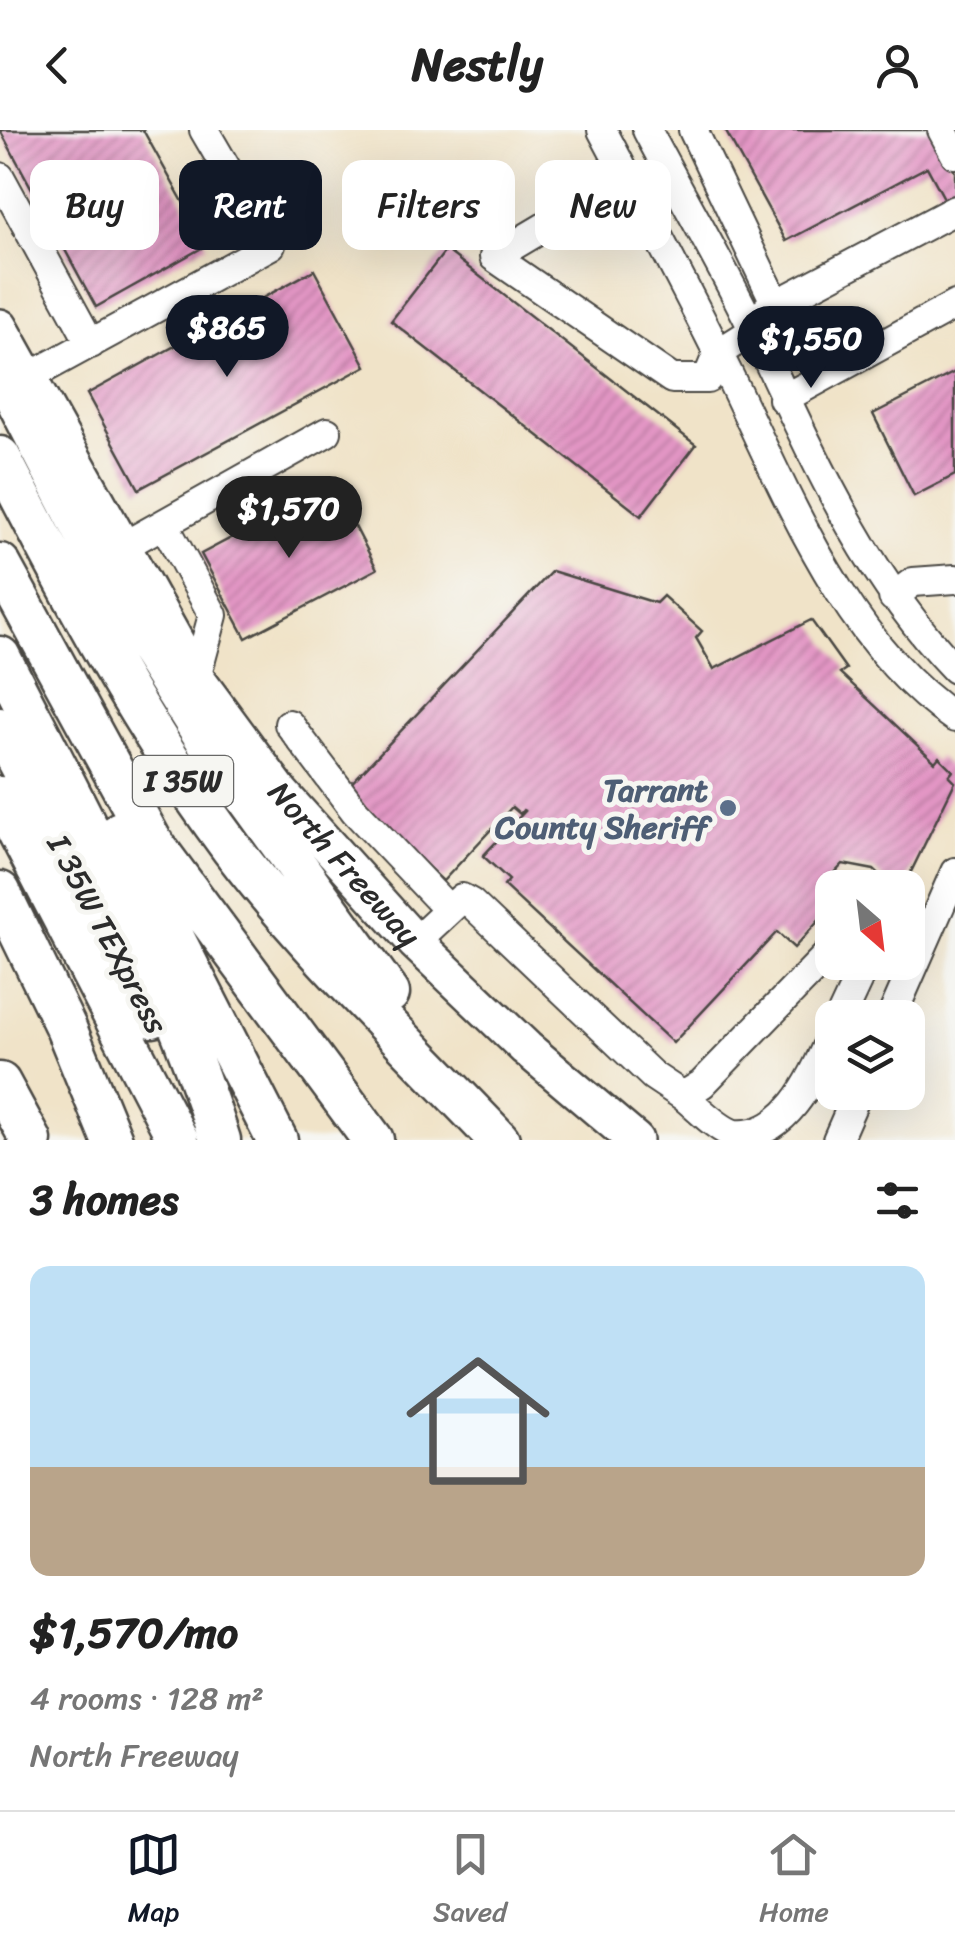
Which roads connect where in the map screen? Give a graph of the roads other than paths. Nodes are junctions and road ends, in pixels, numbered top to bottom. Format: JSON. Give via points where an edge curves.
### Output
{"nodes":[{"id":1,"x":204,"y":130,"type":"edge"},
{"id":2,"x":602,"y":130,"type":"edge"},
{"id":3,"x":647,"y":130,"type":"edge"},
{"id":4,"x":694,"y":130,"type":"edge"},
{"id":5,"x":942,"y":130,"type":"edge"},
{"id":6,"x":955,"y":154,"type":"edge"},
{"id":7,"x":618,"y":160,"type":"edge"},
{"id":8,"x":0,"y":177,"type":"edge"},
{"id":9,"x":955,"y":210,"type":"edge"},
{"id":10,"x":535,"y":233,"type":"edge"},
{"id":11,"x":664,"y":250,"type":"edge"},
{"id":12,"x":776,"y":304,"type":"junction"},
{"id":13,"x":955,"y":305,"type":"edge"},
{"id":14,"x":0,"y":327,"type":"edge"},
{"id":15,"x":753,"y":330,"type":"junction"},
{"id":16,"x":91,"y":344,"type":"junction"},
{"id":17,"x":718,"y":353,"type":"junction"},
{"id":18,"x":14,"y":373,"type":"edge"},
{"id":19,"x":783,"y":399,"type":"junction"},
{"id":20,"x":326,"y":432,"type":"dead end"},
{"id":21,"x":0,"y":457,"type":"edge"},
{"id":22,"x":164,"y":524,"type":"junction"},
{"id":23,"x":122,"y":547,"type":"junction"},
{"id":24,"x":0,"y":564,"type":"edge"},
{"id":25,"x":955,"y":579,"type":"edge"},
{"id":26,"x":893,"y":597,"type":"junction"},
{"id":27,"x":0,"y":607,"type":"edge"},
{"id":28,"x":0,"y":657,"type":"edge"},
{"id":29,"x":955,"y":669,"type":"edge"},
{"id":30,"x":196,"y":678,"type":"junction"},
{"id":31,"x":955,"y":718,"type":"edge"},
{"id":32,"x":289,"y":724,"type":"dead end"},
{"id":33,"x":0,"y":728,"type":"edge"},
{"id":34,"x":0,"y":796,"type":"edge"},
{"id":35,"x":955,"y":872,"type":"edge"},
{"id":36,"x":0,"y":892,"type":"edge"},
{"id":37,"x":447,"y":908,"type":"junction"},
{"id":38,"x":925,"y":928,"type":"edge"},
{"id":39,"x":415,"y":942,"type":"junction"},
{"id":40,"x":815,"y":968,"type":"edge"},
{"id":41,"x":425,"y":1062,"type":"junction"},
{"id":42,"x":815,"y":1071,"type":"edge"},
{"id":43,"x":682,"y":1096,"type":"junction"},
{"id":44,"x":850,"y":1110,"type":"edge"},
{"id":45,"x":112,"y":1140,"type":"edge"},
{"id":46,"x":178,"y":1140,"type":"edge"},
{"id":47,"x":219,"y":1140,"type":"edge"},
{"id":48,"x":277,"y":1140,"type":"edge"},
{"id":49,"x":374,"y":1140,"type":"edge"},
{"id":50,"x":499,"y":1140,"type":"edge"},
{"id":51,"x":636,"y":1140,"type":"edge"},
{"id":52,"x":837,"y":1140,"type":"edge"}],
"edges":[{"from":1,"to":16,"type":"street","via":[[271,245]]},
{"from":2,"to":7,"type":"street"},
{"from":3,"to":15,"type":"street"},
{"from":4,"to":12,"type":"street"},
{"from":5,"to":6,"type":"street"},
{"from":8,"to":16,"type":"street"},
{"from":9,"to":12,"type":"street"},
{"from":10,"to":17,"type":"street","via":[[494,258],[672,379],[707,379]]},
{"from":11,"to":17,"type":"street"},
{"from":12,"to":15,"type":"street"},
{"from":13,"to":19,"type":"street"},
{"from":14,"to":18,"type":"main road","name":"North Freeway"},
{"from":15,"to":17,"type":"street"},
{"from":15,"to":19,"type":"street"},
{"from":16,"to":18,"type":"street"},
{"from":17,"to":31,"type":"street","via":[[850,606],[904,677]]},
{"from":18,"to":23,"type":"main road","name":"North Freeway"},
{"from":18,"to":41,"type":"highway","via":[[125,610],[214,752],[408,1018]]},
{"from":19,"to":26,"type":"street"},
{"from":20,"to":22,"type":"street"},
{"from":21,"to":41,"type":"highway","number":"I 35W","via":[[88,627],[178,774],[282,911]]},
{"from":22,"to":23,"type":"street"},
{"from":22,"to":30,"type":"street","via":[[213,615]]},
{"from":23,"to":30,"type":"main road","name":"North Freeway"},
{"from":24,"to":49,"type":"highway","via":[[152,842]]},
{"from":25,"to":26,"type":"street","via":[[913,582]]},
{"from":26,"to":29,"type":"street"},
{"from":27,"to":48,"type":"highway"},
{"from":28,"to":47,"type":"highway","via":[[193,1052]]},
{"from":30,"to":39,"type":"main road","name":"North Freeway","via":[[281,793]]},
{"from":32,"to":37,"type":"street","via":[[355,811]]},
{"from":33,"to":47,"type":"highway","name":"I 35W TEXpress"},
{"from":34,"to":46,"type":"highway","name":"I 35W TEXpress"},
{"from":35,"to":38,"type":"street"},
{"from":36,"to":45,"type":"highway"},
{"from":37,"to":39,"type":"street"},
{"from":37,"to":43,"type":"street","via":[[462,898],[471,903],[652,1076]]},
{"from":39,"to":51,"type":"main road","name":"North Freeway"},
{"from":40,"to":43,"type":"street","via":[[702,1084]]},
{"from":41,"to":50,"type":"highway","number":"I 35W"},
{"from":42,"to":43,"type":"street","via":[[782,1122],[760,1133],[734,1134]]},
{"from":44,"to":52,"type":"street"}]}
